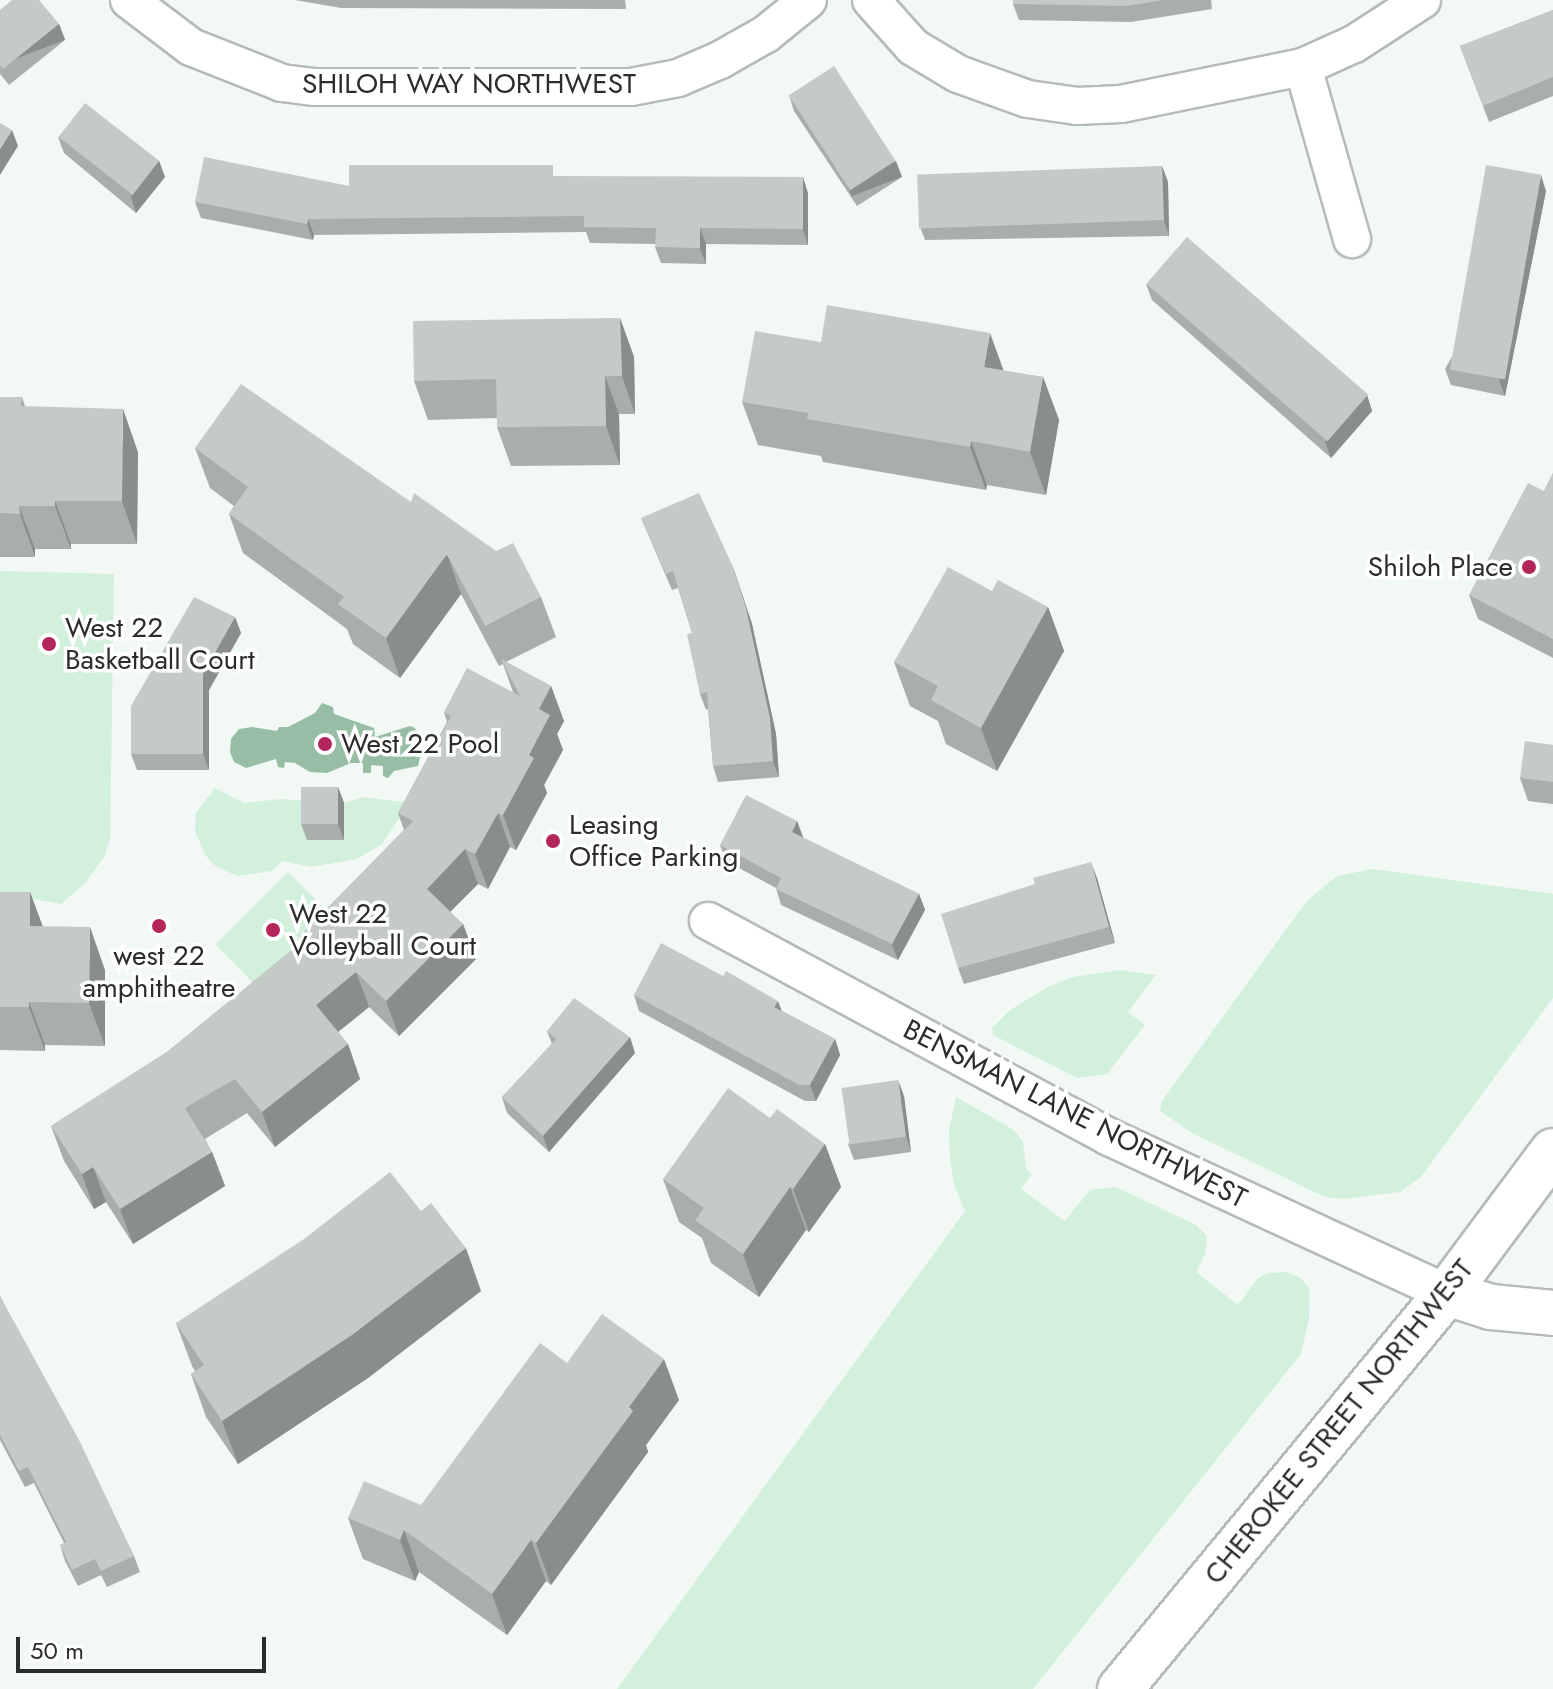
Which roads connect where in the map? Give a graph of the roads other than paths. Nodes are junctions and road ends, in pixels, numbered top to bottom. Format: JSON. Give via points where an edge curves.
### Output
{"nodes":[{"id":1,"x":129,"y":0,"type":"edge"},
{"id":2,"x":808,"y":0,"type":"edge"},
{"id":3,"x":871,"y":0,"type":"edge"},
{"id":4,"x":1422,"y":0,"type":"edge"},
{"id":5,"x":1303,"y":67,"type":"junction"},
{"id":6,"x":1352,"y":239,"type":"dead end"},
{"id":7,"x":708,"y":921,"type":"dead end"},
{"id":8,"x":1553,"y":1151,"type":"edge"},
{"id":9,"x":1447,"y":1293,"type":"junction"},
{"id":10,"x":1553,"y":1313,"type":"edge"},
{"id":11,"x":1120,"y":1689,"type":"edge"}],
"edges":[{"from":1,"to":2,"type":"street","name":"SHILOH WAY NORTHWEST","via":[[191,47],[282,83],[631,87],[678,78],[720,60],[766,34]]},
{"from":3,"to":5,"type":"street","via":[[913,47],[958,74],[1028,99],[1077,106],[1121,104]]},
{"from":4,"to":5,"type":"street","via":[[1354,44]]},
{"from":5,"to":6,"type":"street"},
{"from":7,"to":9,"type":"street","name":"BENSMAN LANE NORTHWEST","via":[[1109,1137]]},
{"from":8,"to":9,"type":"main road","name":"CHEROKEE STREET NORTHWEST"},
{"from":9,"to":10,"type":"main road","via":[[1491,1307]]},
{"from":9,"to":11,"type":"main road","name":"CHEROKEE STREET NORTHWEST"}]}
